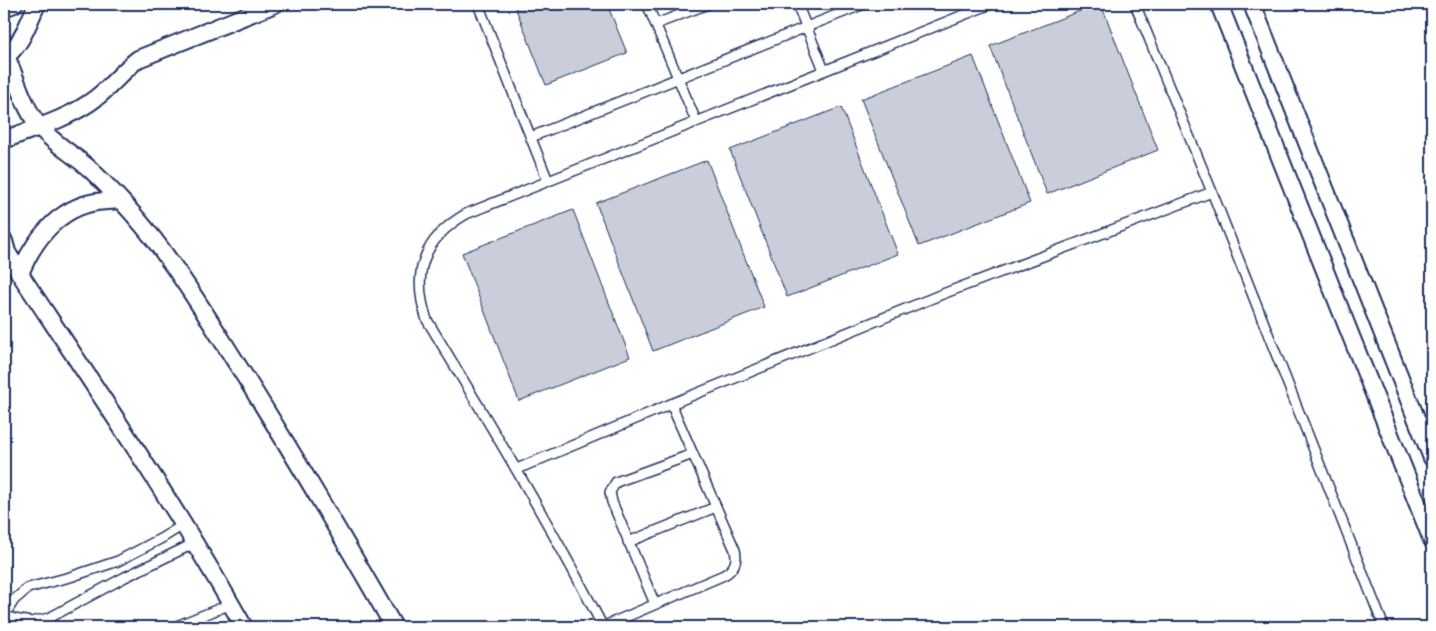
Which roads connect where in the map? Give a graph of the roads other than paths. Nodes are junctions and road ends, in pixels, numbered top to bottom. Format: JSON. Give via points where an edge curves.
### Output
{"nodes":[{"id":1,"x":14,"y":4,"type":"edge"},
{"id":2,"x":36,"y":4,"type":"edge"},
{"id":3,"x":275,"y":4,"type":"edge"},
{"id":4,"x":478,"y":4,"type":"edge"},
{"id":5,"x":647,"y":4,"type":"edge"},
{"id":6,"x":708,"y":4,"type":"edge"},
{"id":7,"x":797,"y":4,"type":"edge"},
{"id":8,"x":864,"y":4,"type":"edge"},
{"id":9,"x":991,"y":4,"type":"edge"},
{"id":10,"x":1135,"y":4,"type":"edge"},
{"id":11,"x":1219,"y":4,"type":"edge"},
{"id":12,"x":1252,"y":4,"type":"edge"},
{"id":13,"x":980,"y":6,"type":"edge"},
{"id":14,"x":4,"y":8,"type":"edge"},
{"id":15,"x":656,"y":24,"type":"junction"},
{"id":16,"x":806,"y":27,"type":"junction"},
{"id":17,"x":5,"y":57,"type":"edge"},
{"id":18,"x":824,"y":70,"type":"junction"},
{"id":19,"x":678,"y":78,"type":"junction"},
{"id":20,"x":696,"y":121,"type":"junction"},
{"id":21,"x":39,"y":126,"type":"junction"},
{"id":22,"x":531,"y":137,"type":"junction"},
{"id":23,"x":4,"y":140,"type":"edge"},
{"id":24,"x":548,"y":181,"type":"junction"},
{"id":25,"x":1212,"y":192,"type":"junction"},
{"id":26,"x":119,"y":200,"type":"junction"},
{"id":27,"x":4,"y":241,"type":"edge"},
{"id":28,"x":20,"y":274,"type":"junction"},
{"id":29,"x":671,"y":404,"type":"junction"},
{"id":30,"x":1425,"y":418,"type":"edge"},
{"id":31,"x":693,"y":454,"type":"junction"},
{"id":32,"x":1432,"y":458,"type":"edge"},
{"id":33,"x":517,"y":469,"type":"junction"},
{"id":34,"x":716,"y":507,"type":"junction"},
{"id":35,"x":183,"y":525,"type":"junction"},
{"id":36,"x":1432,"y":540,"type":"edge"},
{"id":37,"x":628,"y":542,"type":"junction"},
{"id":38,"x":195,"y":543,"type":"junction"},
{"id":39,"x":231,"y":604,"type":"junction"},
{"id":40,"x":655,"y":604,"type":"junction"},
{"id":41,"x":5,"y":616,"type":"edge"},
{"id":42,"x":174,"y":627,"type":"edge"},
{"id":43,"x":244,"y":627,"type":"edge"},
{"id":44,"x":394,"y":627,"type":"edge"},
{"id":45,"x":602,"y":627,"type":"edge"},
{"id":46,"x":1384,"y":627,"type":"edge"}],
"edges":[{"from":1,"to":14,"type":"street"},
{"from":2,"to":17,"type":"street","via":[[22,39]]},
{"from":3,"to":21,"type":"street","via":[[138,59],[90,103]]},
{"from":4,"to":22,"type":"lane"},
{"from":5,"to":15,"type":"lane"},
{"from":6,"to":15,"type":"lane"},
{"from":7,"to":16,"type":"lane"},
{"from":8,"to":16,"type":"lane"},
{"from":9,"to":13,"type":"lane"},
{"from":10,"to":25,"type":"lane"},
{"from":11,"to":36,"type":"street"},
{"from":12,"to":30,"type":"street"},
{"from":13,"to":18,"type":"lane"},
{"from":15,"to":19,"type":"lane"},
{"from":16,"to":18,"type":"lane"},
{"from":16,"to":19,"type":"lane"},
{"from":17,"to":21,"type":"street"},
{"from":18,"to":20,"type":"lane"},
{"from":19,"to":20,"type":"lane"},
{"from":19,"to":22,"type":"lane"},
{"from":20,"to":24,"type":"lane"},
{"from":21,"to":23,"type":"street"},
{"from":21,"to":26,"type":"street","via":[[92,171]]},
{"from":22,"to":24,"type":"lane"},
{"from":24,"to":33,"type":"lane","via":[[453,222],[431,245],[421,273],[421,302],[427,320]]},
{"from":25,"to":29,"type":"lane","via":[[940,295]]},
{"from":25,"to":46,"type":"lane"},
{"from":26,"to":28,"type":"street","via":[[94,202],[74,209],[56,221],[40,236]]},
{"from":26,"to":44,"type":"street","via":[[146,229],[190,290]]},
{"from":27,"to":28,"type":"street"},
{"from":28,"to":35,"type":"street"},
{"from":29,"to":31,"type":"lane"},
{"from":29,"to":33,"type":"lane"},
{"from":30,"to":32,"type":"street"},
{"from":31,"to":34,"type":"lane"},
{"from":31,"to":37,"type":"lane","via":[[612,486],[610,497]]},
{"from":33,"to":45,"type":"lane"},
{"from":34,"to":37,"type":"lane"},
{"from":34,"to":40,"type":"lane","via":[[735,550],[733,568],[724,575]]},
{"from":35,"to":38,"type":"street"},
{"from":35,"to":41,"type":"lane","via":[[118,561],[28,588],[14,600]]},
{"from":37,"to":40,"type":"lane"},
{"from":38,"to":39,"type":"street"},
{"from":38,"to":41,"type":"lane","via":[[49,618],[31,622]]},
{"from":39,"to":42,"type":"lane"},
{"from":39,"to":43,"type":"street"},
{"from":40,"to":45,"type":"lane"}]}
